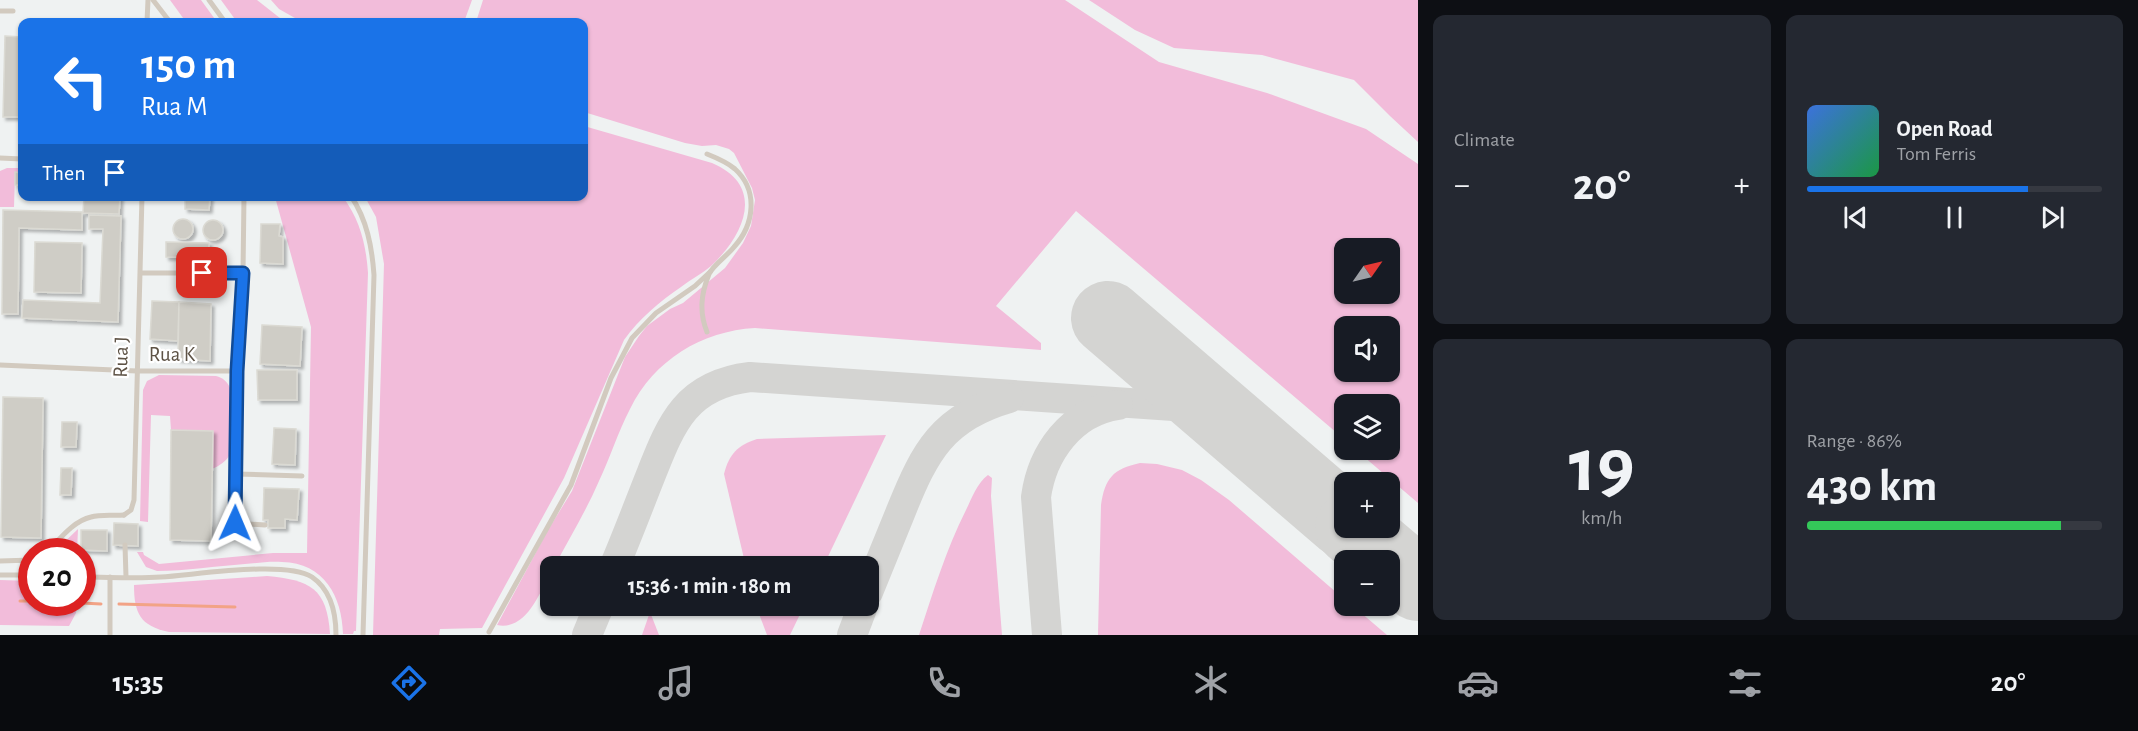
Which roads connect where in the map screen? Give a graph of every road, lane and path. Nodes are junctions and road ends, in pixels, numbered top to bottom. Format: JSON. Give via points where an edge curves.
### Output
{"nodes":[{"id":1,"x":150,"y":0,"type":"edge"},
{"id":2,"x":209,"y":0,"type":"edge"},
{"id":3,"x":0,"y":11,"type":"edge"},
{"id":4,"x":13,"y":11,"type":"dead end"},
{"id":5,"x":148,"y":18,"type":"edge"},
{"id":6,"x":166,"y":18,"type":"edge"},
{"id":7,"x":222,"y":18,"type":"edge"},
{"id":8,"x":707,"y":154,"type":"dead end"},
{"id":9,"x":0,"y":158,"type":"edge"},
{"id":10,"x":18,"y":159,"type":"edge"},
{"id":11,"x":142,"y":201,"type":"edge"},
{"id":12,"x":244,"y":201,"type":"edge"},
{"id":13,"x":354,"y":201,"type":"edge"},
{"id":14,"x":710,"y":272,"type":"junction"},
{"id":15,"x":141,"y":273,"type":"junction"},
{"id":16,"x":243,"y":273,"type":"junction"},
{"id":17,"x":707,"y":332,"type":"dead end"},
{"id":18,"x":0,"y":365,"type":"edge"},
{"id":19,"x":137,"y":371,"type":"junction"},
{"id":20,"x":237,"y":371,"type":"junction"},
{"id":21,"x":236,"y":474,"type":"junction"},
{"id":22,"x":302,"y":476,"type":"dead end"},
{"id":23,"x":124,"y":515,"type":"junction"},
{"id":24,"x":125,"y":523,"type":"dead end"},
{"id":25,"x":265,"y":525,"type":"dead end"},
{"id":26,"x":61,"y":538,"type":"edge"},
{"id":27,"x":125,"y":545,"type":"dead end"},
{"id":28,"x":0,"y":561,"type":"edge"},
{"id":29,"x":18,"y":561,"type":"edge"},
{"id":30,"x":0,"y":575,"type":"edge"},
{"id":31,"x":18,"y":575,"type":"edge"},
{"id":32,"x":96,"y":577,"type":"edge"},
{"id":33,"x":110,"y":577,"type":"junction"},
{"id":34,"x":126,"y":578,"type":"junction"},
{"id":35,"x":489,"y":632,"type":"dead end"},
{"id":36,"x":110,"y":635,"type":"edge"},
{"id":37,"x":336,"y":635,"type":"edge"},
{"id":38,"x":363,"y":635,"type":"edge"}],
"edges":[{"from":1,"to":5,"type":"lane"},
{"from":1,"to":6,"type":"lane"},
{"from":2,"to":7,"type":"lane"},
{"from":3,"to":4,"type":"lane"},
{"from":8,"to":14,"type":"lane","via":[[724,161],[742,177],[752,209],[735,246]]},
{"from":9,"to":10,"type":"lane"},
{"from":11,"to":15,"type":"lane","name":"Rua J"},
{"from":12,"to":16,"type":"lane"},
{"from":13,"to":38,"type":"lane","via":[[370,239],[374,275]]},
{"from":14,"to":17,"type":"lane","via":[[701,312]]},
{"from":14,"to":35,"type":"lane","via":[[656,313],[632,338],[611,378],[571,485]]},
{"from":15,"to":16,"type":"lane"},
{"from":15,"to":19,"type":"lane","name":"Rua J"},
{"from":16,"to":20,"type":"lane"},
{"from":18,"to":19,"type":"lane","name":"Rua K"},
{"from":19,"to":20,"type":"lane","name":"Rua K"},
{"from":19,"to":23,"type":"lane","name":"Rua J","via":[[134,500],[131,510]]},
{"from":20,"to":21,"type":"lane"},
{"from":21,"to":22,"type":"lane"},
{"from":21,"to":25,"type":"lane","via":[[235,523]]},
{"from":23,"to":24,"type":"lane"},
{"from":23,"to":26,"type":"lane","via":[[84,519]]},
{"from":27,"to":34,"type":"lane"},
{"from":28,"to":29,"type":"lane"},
{"from":30,"to":31,"type":"lane"},
{"from":32,"to":33,"type":"lane"},
{"from":33,"to":34,"type":"lane"},
{"from":33,"to":36,"type":"lane"},
{"from":34,"to":37,"type":"lane","via":[[279,568],[302,573],[325,590],[334,611]]}]}
